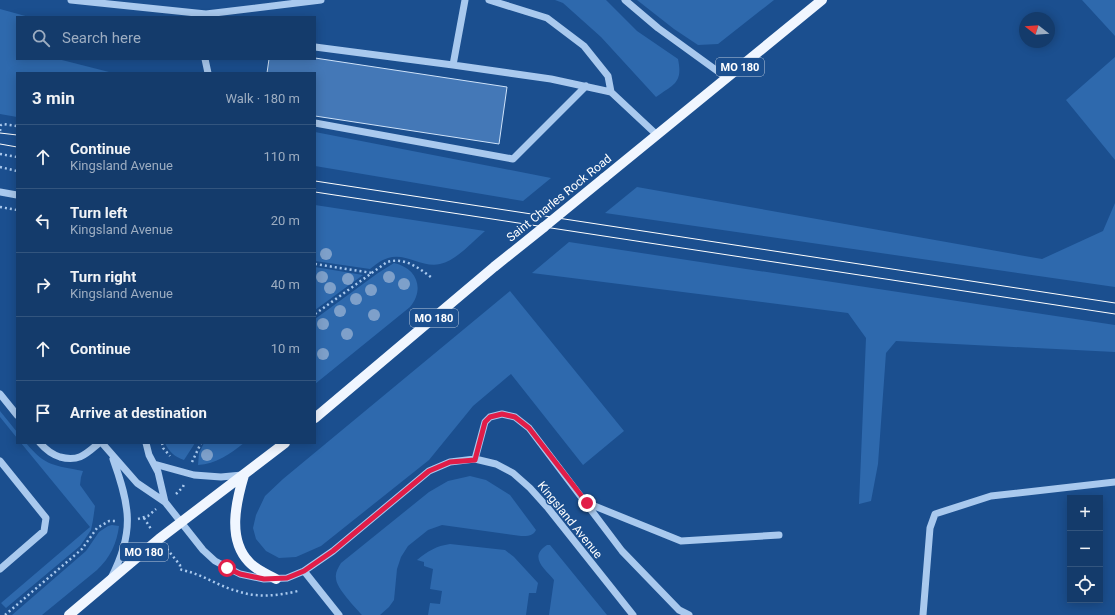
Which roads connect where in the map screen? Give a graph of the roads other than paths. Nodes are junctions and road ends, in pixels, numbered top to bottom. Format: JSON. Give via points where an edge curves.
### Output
{"nodes":[{"id":1,"x":71,"y":0,"type":"edge"},
{"id":2,"x":321,"y":0,"type":"edge"},
{"id":3,"x":464,"y":0,"type":"edge"},
{"id":4,"x":489,"y":0,"type":"edge"},
{"id":5,"x":625,"y":0,"type":"edge"},
{"id":6,"x":822,"y":0,"type":"edge"},
{"id":7,"x":195,"y":15,"type":"edge"},
{"id":8,"x":210,"y":16,"type":"edge"},
{"id":9,"x":316,"y":47,"type":"edge"},
{"id":10,"x":205,"y":60,"type":"edge"},
{"id":11,"x":453,"y":65,"type":"junction"},
{"id":12,"x":208,"y":72,"type":"edge"},
{"id":13,"x":726,"y":78,"type":"junction"},
{"id":14,"x":586,"y":86,"type":"junction"},
{"id":15,"x":611,"y":92,"type":"junction"},
{"id":16,"x":316,"y":123,"type":"edge"},
{"id":17,"x":657,"y":135,"type":"junction"},
{"id":18,"x":0,"y":192,"type":"edge"},
{"id":19,"x":16,"y":195,"type":"edge"},
{"id":20,"x":0,"y":394,"type":"edge"},
{"id":21,"x":16,"y":414,"type":"edge"},
{"id":22,"x":316,"y":417,"type":"edge"},
{"id":23,"x":41,"y":444,"type":"edge"},
{"id":24,"x":99,"y":444,"type":"edge"},
{"id":25,"x":101,"y":444,"type":"edge"},
{"id":26,"x":146,"y":444,"type":"edge"},
{"id":27,"x":284,"y":444,"type":"edge"},
{"id":28,"x":112,"y":455,"type":"junction"},
{"id":29,"x":0,"y":460,"type":"edge"},
{"id":30,"x":475,"y":460,"type":"junction"},
{"id":31,"x":154,"y":464,"type":"junction"},
{"id":32,"x":244,"y":475,"type":"junction"},
{"id":33,"x":1115,"y":482,"type":"edge"},
{"id":34,"x":165,"y":502,"type":"junction"},
{"id":35,"x":587,"y":503,"type":"junction"},
{"id":36,"x":180,"y":522,"type":"junction"},
{"id":37,"x":779,"y":535,"type":"dead end"},
{"id":38,"x":0,"y":569,"type":"edge"},
{"id":39,"x":304,"y":571,"type":"junction"},
{"id":40,"x":276,"y":579,"type":"junction"},
{"id":41,"x":109,"y":582,"type":"junction"},
{"id":42,"x":69,"y":615,"type":"edge"},
{"id":43,"x":339,"y":615,"type":"edge"},
{"id":44,"x":633,"y":615,"type":"edge"},
{"id":45,"x":689,"y":615,"type":"edge"},
{"id":46,"x":923,"y":615,"type":"edge"}],
"edges":[{"from":1,"to":7,"type":"street"},
{"from":2,"to":8,"type":"street"},
{"from":3,"to":11,"type":"street"},
{"from":4,"to":15,"type":"street","via":[[547,18],[584,46],[608,76]]},
{"from":5,"to":13,"type":"street"},
{"from":6,"to":13,"type":"main road","name":"Saint Charles Rock Road","number":"MO 180"},
{"from":7,"to":8,"type":"street"},
{"from":9,"to":11,"type":"street"},
{"from":10,"to":12,"type":"street"},
{"from":11,"to":14,"type":"street"},
{"from":13,"to":17,"type":"main road","name":"Saint Charles Rock Road","number":"MO 180"},
{"from":14,"to":15,"type":"street"},
{"from":14,"to":16,"type":"street","via":[[513,159]]},
{"from":15,"to":17,"type":"street"},
{"from":17,"to":22,"type":"main road","name":"Saint Charles Rock Road","number":"MO 180","bridge":true},
{"from":18,"to":19,"type":"street"},
{"from":20,"to":21,"type":"street"},
{"from":23,"to":24,"type":"street","via":[[53,455],[67,459],[84,456]]},
{"from":25,"to":28,"type":"street"},
{"from":26,"to":31,"type":"street"},
{"from":27,"to":32,"type":"main road","number":"MO 180"},
{"from":28,"to":34,"type":"street","via":[[137,483]]},
{"from":28,"to":41,"type":"street","via":[[125,497],[128,520],[123,552]]},
{"from":29,"to":38,"type":"street","via":[[46,518],[44,531]]},
{"from":30,"to":35,"type":"street","name":"Kingsland Avenue","via":[[485,422],[490,417],[502,414],[515,417],[529,428]]},
{"from":30,"to":39,"type":"street","name":"Kingsland Avenue","via":[[450,462],[429,471],[333,551]]},
{"from":30,"to":44,"type":"street","name":"Kingsland Avenue","via":[[496,464],[530,488]]},
{"from":31,"to":32,"type":"street","via":[[194,475]]},
{"from":31,"to":34,"type":"street","via":[[162,483]]},
{"from":32,"to":36,"type":"main road","number":"MO 180"},
{"from":32,"to":40,"type":"main road","via":[[236,509],[238,539],[249,562]]},
{"from":33,"to":46,"type":"street","via":[[991,496],[935,514],[930,528]]},
{"from":34,"to":36,"type":"street","name":"Kingsland Avenue"},
{"from":35,"to":37,"type":"street","via":[[682,541]]},
{"from":35,"to":45,"type":"street","via":[[622,551],[679,610]]},
{"from":36,"to":40,"type":"street","name":"Kingsland Avenue","via":[[215,561],[240,574],[254,578]]},
{"from":36,"to":41,"type":"main road","number":"MO 180"},
{"from":39,"to":40,"type":"street","name":"Kingsland Avenue","via":[[287,578]]},
{"from":39,"to":43,"type":"street"},
{"from":41,"to":42,"type":"main road","number":"MO 180"}]}
